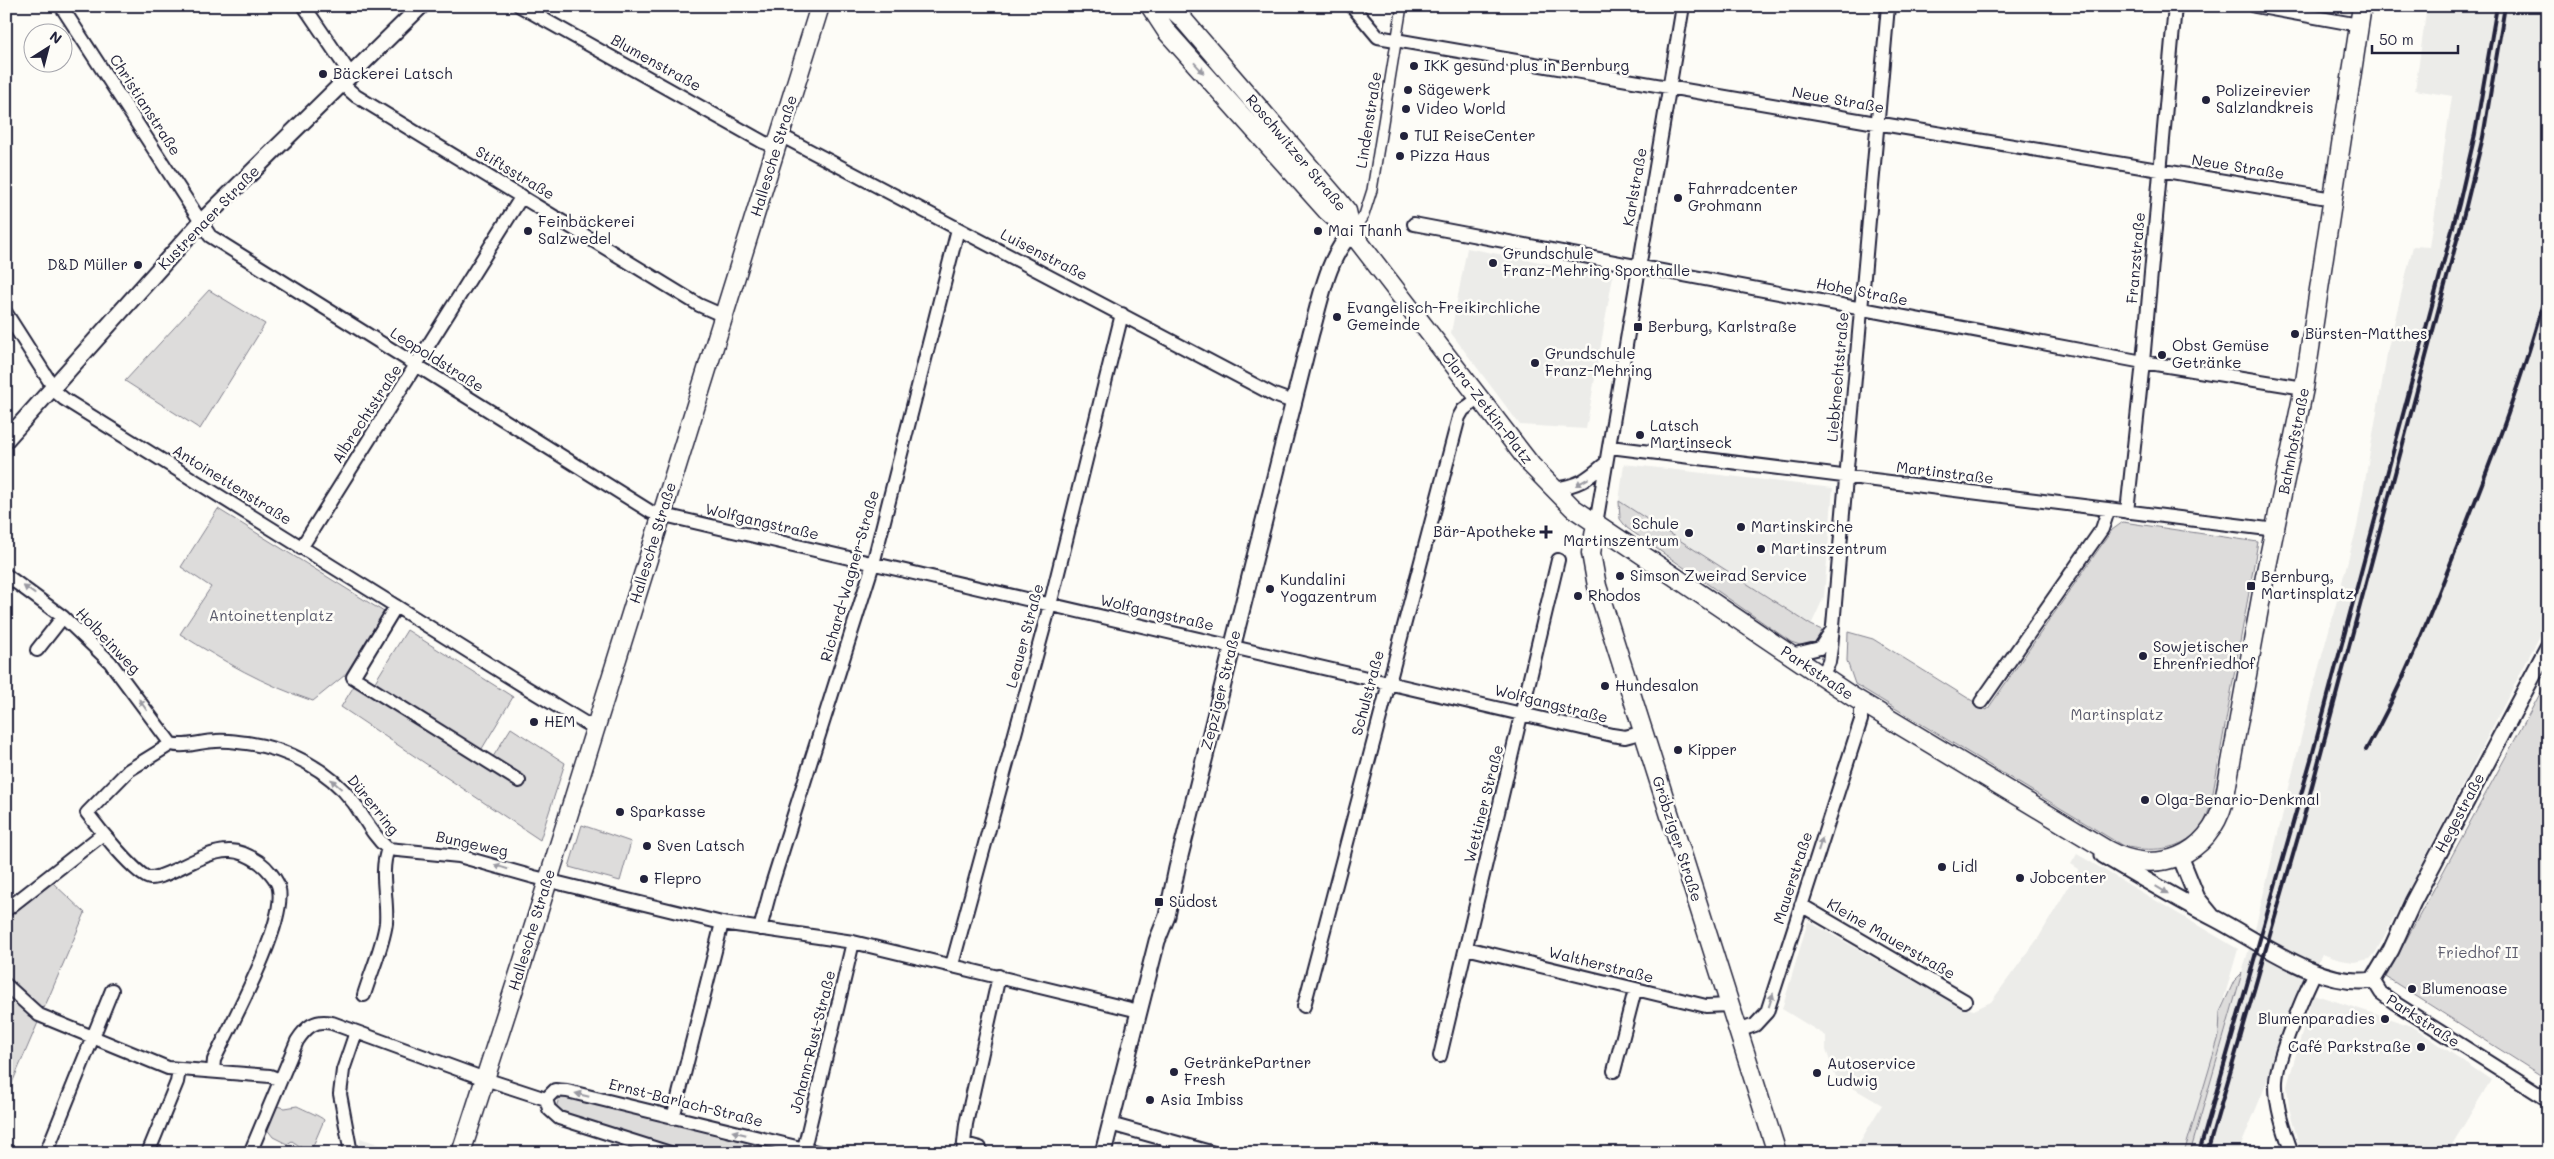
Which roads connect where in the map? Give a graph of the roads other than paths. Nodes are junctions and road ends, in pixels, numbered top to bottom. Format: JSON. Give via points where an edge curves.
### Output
{"nodes":[{"id":1,"x":61,"y":6,"type":"edge"},
{"id":2,"x":304,"y":6,"type":"edge"},
{"id":3,"x":421,"y":6,"type":"edge"},
{"id":4,"x":520,"y":6,"type":"edge"},
{"id":5,"x":820,"y":6,"type":"edge"},
{"id":6,"x":1150,"y":6,"type":"edge"},
{"id":7,"x":1168,"y":6,"type":"edge"},
{"id":8,"x":1352,"y":6,"type":"edge"},
{"id":9,"x":1402,"y":6,"type":"edge"},
{"id":10,"x":1683,"y":6,"type":"edge"},
{"id":11,"x":1888,"y":6,"type":"edge"},
{"id":12,"x":2175,"y":6,"type":"edge"},
{"id":13,"x":2256,"y":6,"type":"edge"},
{"id":14,"x":2362,"y":6,"type":"edge"},
{"id":15,"x":2359,"y":25,"type":"junction"},
{"id":16,"x":1396,"y":40,"type":"junction"},
{"id":17,"x":347,"y":80,"type":"junction"},
{"id":18,"x":1670,"y":87,"type":"junction"},
{"id":19,"x":1876,"y":123,"type":"junction"},
{"id":20,"x":778,"y":141,"type":"junction"},
{"id":21,"x":2160,"y":171,"type":"junction"},
{"id":22,"x":522,"y":196,"type":"junction"},
{"id":23,"x":2333,"y":199,"type":"junction"},
{"id":24,"x":202,"y":222,"type":"junction"},
{"id":25,"x":1414,"y":224,"type":"dead end"},
{"id":26,"x":958,"y":229,"type":"junction"},
{"id":27,"x":1352,"y":233,"type":"junction"},
{"id":28,"x":1638,"y":265,"type":"junction"},
{"id":29,"x":1860,"y":308,"type":"junction"},
{"id":30,"x":6,"y":313,"type":"edge"},
{"id":31,"x":1122,"y":314,"type":"junction"},
{"id":32,"x":724,"y":316,"type":"junction"},
{"id":33,"x":2143,"y":362,"type":"junction"},
{"id":34,"x":417,"y":366,"type":"junction"},
{"id":35,"x":53,"y":387,"type":"junction"},
{"id":36,"x":2304,"y":388,"type":"junction"},
{"id":37,"x":1479,"y":398,"type":"junction"},
{"id":38,"x":1293,"y":402,"type":"junction"},
{"id":39,"x":6,"y":440,"type":"edge"},
{"id":40,"x":1610,"y":447,"type":"junction"},
{"id":41,"x":1606,"y":463,"type":"junction"},
{"id":42,"x":1845,"y":476,"type":"junction"},
{"id":43,"x":1552,"y":489,"type":"junction"},
{"id":44,"x":2108,"y":510,"type":"junction"},
{"id":45,"x":2127,"y":512,"type":"junction"},
{"id":46,"x":662,"y":515,"type":"junction"},
{"id":47,"x":1596,"y":524,"type":"junction"},
{"id":48,"x":2276,"y":530,"type":"junction"},
{"id":49,"x":301,"y":548,"type":"junction"},
{"id":50,"x":1558,"y":560,"type":"dead end"},
{"id":51,"x":873,"y":564,"type":"junction"},
{"id":52,"x":6,"y":575,"type":"edge"},
{"id":53,"x":1050,"y":605,"type":"junction"},
{"id":54,"x":396,"y":606,"type":"junction"},
{"id":55,"x":63,"y":617,"type":"junction"},
{"id":56,"x":1832,"y":631,"type":"junction"},
{"id":57,"x":1232,"y":647,"type":"junction"},
{"id":58,"x":2548,"y":647,"type":"edge"},
{"id":59,"x":37,"y":650,"type":"dead end"},
{"id":60,"x":1791,"y":655,"type":"junction"},
{"id":61,"x":1822,"y":676,"type":"junction"},
{"id":62,"x":1387,"y":682,"type":"junction"},
{"id":63,"x":1981,"y":702,"type":"dead end"},
{"id":64,"x":1861,"y":711,"type":"junction"},
{"id":65,"x":1522,"y":713,"type":"junction"},
{"id":66,"x":596,"y":727,"type":"junction"},
{"id":67,"x":1644,"y":732,"type":"junction"},
{"id":68,"x":171,"y":744,"type":"junction"},
{"id":69,"x":518,"y":781,"type":"dead end"},
{"id":70,"x":2044,"y":812,"type":"junction"},
{"id":71,"x":103,"y":834,"type":"junction"},
{"id":72,"x":388,"y":849,"type":"junction"},
{"id":73,"x":2180,"y":856,"type":"junction"},
{"id":74,"x":548,"y":880,"type":"junction"},
{"id":75,"x":1801,"y":905,"type":"junction"},
{"id":76,"x":6,"y":910,"type":"edge"},
{"id":77,"x":2216,"y":919,"type":"junction"},
{"id":78,"x":722,"y":922,"type":"junction"},
{"id":79,"x":760,"y":929,"type":"junction"},
{"id":80,"x":853,"y":942,"type":"junction"},
{"id":81,"x":1466,"y":948,"type":"junction"},
{"id":82,"x":952,"y":965,"type":"junction"},
{"id":83,"x":2315,"y":972,"type":"junction"},
{"id":84,"x":999,"y":976,"type":"junction"},
{"id":85,"x":2373,"y":980,"type":"junction"},
{"id":86,"x":6,"y":985,"type":"edge"},
{"id":87,"x":112,"y":990,"type":"dead end"},
{"id":88,"x":1635,"y":990,"type":"junction"},
{"id":89,"x":364,"y":995,"type":"dead end"},
{"id":90,"x":1965,"y":1001,"type":"dead end"},
{"id":91,"x":1730,"y":1004,"type":"junction"},
{"id":92,"x":1304,"y":1006,"type":"dead end"},
{"id":93,"x":1139,"y":1011,"type":"junction"},
{"id":94,"x":1738,"y":1031,"type":"junction"},
{"id":95,"x":356,"y":1032,"type":"junction"},
{"id":96,"x":93,"y":1038,"type":"junction"},
{"id":97,"x":1440,"y":1056,"type":"dead end"},
{"id":98,"x":179,"y":1070,"type":"junction"},
{"id":99,"x":213,"y":1071,"type":"junction"},
{"id":100,"x":1614,"y":1071,"type":"dead end"},
{"id":101,"x":280,"y":1080,"type":"junction"},
{"id":102,"x":485,"y":1080,"type":"junction"},
{"id":103,"x":546,"y":1099,"type":"junction"},
{"id":104,"x":2548,"y":1100,"type":"edge"},
{"id":105,"x":673,"y":1118,"type":"junction"},
{"id":106,"x":1110,"y":1124,"type":"junction"},
{"id":107,"x":964,"y":1148,"type":"edge"},
{"id":108,"x":980,"y":1148,"type":"dead end"},
{"id":109,"x":804,"y":1151,"type":"edge"},
{"id":110,"x":46,"y":1153,"type":"edge"},
{"id":111,"x":148,"y":1153,"type":"edge"},
{"id":112,"x":250,"y":1153,"type":"edge"},
{"id":113,"x":350,"y":1153,"type":"edge"},
{"id":114,"x":461,"y":1153,"type":"edge"},
{"id":115,"x":670,"y":1153,"type":"edge"},
{"id":116,"x":821,"y":1153,"type":"edge"},
{"id":117,"x":1103,"y":1153,"type":"edge"},
{"id":118,"x":1214,"y":1153,"type":"edge"},
{"id":119,"x":1777,"y":1153,"type":"edge"},
{"id":120,"x":2292,"y":1153,"type":"edge"}],
"edges":[{"from":1,"to":24,"type":"street","name":"Christianstraße"},
{"from":2,"to":17,"type":"street","name":"Stiftsstraße"},
{"from":3,"to":17,"type":"street","name":"Kustrenaer Straße"},
{"from":4,"to":20,"type":"street","name":"Blumenstraße","via":[[763,142]]},
{"from":5,"to":20,"type":"main road","name":"Hallesche Straße"},
{"from":6,"to":27,"type":"main road","name":"Roschwitzer Straße","one_way":true,"via":[[1167,32],[1328,211]]},
{"from":7,"to":27,"type":"main road","name":"Roschwitzer Straße","via":[[1181,17],[1339,201],[1347,212]]},
{"from":8,"to":16,"type":"street","name":"Neue Straße","via":[[1378,37]]},
{"from":9,"to":16,"type":"street","name":"Lindenstraße"},
{"from":10,"to":18,"type":"street","name":"Karlstraße"},
{"from":11,"to":19,"type":"street","name":"Liebknechtstraße"},
{"from":12,"to":21,"type":"street","name":"Franzstraße"},
{"from":13,"to":15,"type":"street"},
{"from":14,"to":15,"type":"main road","name":"Bahnhofstraße"},
{"from":15,"to":23,"type":"main road","name":"Bahnhofstraße"},
{"from":16,"to":18,"type":"street","name":"Neue Straße"},
{"from":16,"to":27,"type":"street","name":"Lindenstraße","via":[[1372,190],[1364,215]]},
{"from":17,"to":22,"type":"street","name":"Stiftsstraße","via":[[356,96]]},
{"from":17,"to":24,"type":"street","name":"Kustrenaer Straße"},
{"from":18,"to":19,"type":"street","name":"Neue Straße"},
{"from":18,"to":28,"type":"street","name":"Karlstraße"},
{"from":19,"to":21,"type":"street","name":"Neue Straße"},
{"from":19,"to":29,"type":"street","name":"Liebknechtstraße"},
{"from":20,"to":26,"type":"street","name":"Luisenstraße"},
{"from":20,"to":32,"type":"main road","name":"Hallesche Straße"},
{"from":21,"to":23,"type":"street","name":"Neue Straße"},
{"from":21,"to":33,"type":"street","name":"Franzstraße"},
{"from":22,"to":32,"type":"street","name":"Stiftsstraße","via":[[699,305]]},
{"from":22,"to":34,"type":"street","name":"Albrechtstraße"},
{"from":23,"to":36,"type":"main road","name":"Bahnhofstraße"},
{"from":24,"to":34,"type":"street","name":"Leopoldstraße","via":[[206,232],[216,240]]},
{"from":24,"to":35,"type":"street","name":"Kustrenaer Straße"},
{"from":25,"to":28,"type":"street","name":"Hohe Straße"},
{"from":26,"to":31,"type":"street","name":"Luisenstraße"},
{"from":26,"to":51,"type":"street","name":"Richard-Wagner-Straße"},
{"from":27,"to":37,"type":"main road","name":"Clara-Zetkin-Platz"},
{"from":27,"to":38,"type":"street","name":"Zepziger Straße","via":[[1333,262]]},
{"from":28,"to":29,"type":"street","name":"Hohe Straße"},
{"from":28,"to":40,"type":"street","name":"Karlstraße"},
{"from":29,"to":33,"type":"street","name":"Hohe Straße"},
{"from":29,"to":42,"type":"street","name":"Liebknechtstraße"},
{"from":30,"to":35,"type":"street","name":"Antoinettenstraße"},
{"from":31,"to":38,"type":"street","name":"Luisenstraße"},
{"from":31,"to":53,"type":"street","name":"Leauer Straße"},
{"from":32,"to":46,"type":"main road","name":"Hallesche Straße"},
{"from":33,"to":36,"type":"street","name":"Hohe Straße"},
{"from":33,"to":45,"type":"street","name":"Franzstraße"},
{"from":34,"to":46,"type":"street","name":"Leopoldstraße","via":[[642,508]]},
{"from":34,"to":49,"type":"street","name":"Albrechtstraße"},
{"from":35,"to":39,"type":"street","name":"Kustrenaer Straße"},
{"from":35,"to":49,"type":"street","name":"Antoinettenstraße","via":[[64,399]]},
{"from":36,"to":48,"type":"main road","name":"Bahnhofstraße"},
{"from":37,"to":43,"type":"main road","name":"Clara-Zetkin-Platz"},
{"from":37,"to":62,"type":"street","name":"Schulstraße","via":[[1459,416]]},
{"from":38,"to":57,"type":"street","name":"Zepziger Straße"},
{"from":40,"to":41,"type":"street","name":"Karlstraße"},
{"from":40,"to":42,"type":"street","name":"Martinstraße"},
{"from":41,"to":43,"type":"street","one_way":true,"via":[[1585,482]]},
{"from":41,"to":47,"type":"street","name":"Karlstraße"},
{"from":42,"to":44,"type":"street","name":"Martinstraße"},
{"from":42,"to":56,"type":"street","name":"Liebknechtstraße"},
{"from":43,"to":47,"type":"main road","name":"Clara-Zetkin-Platz"},
{"from":44,"to":45,"type":"street","name":"Martinstraße"},
{"from":44,"to":63,"type":"street","via":[[2102,529]]},
{"from":45,"to":48,"type":"street","name":"Martinstraße"},
{"from":46,"to":51,"type":"street","name":"Wolfgangstraße"},
{"from":46,"to":66,"type":"main road","name":"Hallesche Straße"},
{"from":47,"to":60,"type":"main road","name":"Parkstraße"},
{"from":47,"to":67,"type":"main road","name":"Gröbziger Straße","via":[[1592,553],[1594,572]]},
{"from":48,"to":73,"type":"main road","name":"Bahnhofstraße","via":[[2222,807],[2208,833]]},
{"from":49,"to":54,"type":"street","name":"Antoinettenstraße"},
{"from":50,"to":65,"type":"street","name":"Wettiner Straße"},
{"from":51,"to":53,"type":"street","name":"Wolfgangstraße"},
{"from":51,"to":79,"type":"street","name":"Richard-Wagner-Straße"},
{"from":55,"to":52,"type":"street","name":"Holbeinweg","one_way":true},
{"from":53,"to":57,"type":"street","name":"Wolfgangstraße"},
{"from":53,"to":82,"type":"street","name":"Leauer Straße"},
{"from":54,"to":66,"type":"street","name":"Antoinettenstraße"},
{"from":54,"to":69,"type":"street","via":[[353,678]]},
{"from":55,"to":59,"type":"street"},
{"from":68,"to":55,"type":"street","name":"Holbeinweg","one_way":true,"via":[[110,662]]},
{"from":56,"to":60,"type":"street","via":[[1820,648]]},
{"from":56,"to":61,"type":"street","name":"Liebknechtstraße","via":[[1829,662]]},
{"from":57,"to":62,"type":"street","name":"Wolfgangstraße"},
{"from":57,"to":93,"type":"street","name":"Zepziger Straße","via":[[1167,916],[1157,941]]},
{"from":58,"to":85,"type":"street","name":"Hegestraße"},
{"from":60,"to":61,"type":"main road","name":"Parkstraße"},
{"from":61,"to":64,"type":"main road","name":"Parkstraße"},
{"from":62,"to":65,"type":"street","name":"Wolfgangstraße"},
{"from":62,"to":92,"type":"street","name":"Schulstraße"},
{"from":64,"to":70,"type":"main road","name":"Parkstraße","via":[[1882,715]]},
{"from":75,"to":64,"type":"street","name":"Mauerstraße","one_way":true},
{"from":65,"to":67,"type":"street","name":"Wolfgangstraße","via":[[1612,735],[1626,737]]},
{"from":65,"to":81,"type":"street","name":"Wettiner Straße"},
{"from":66,"to":74,"type":"main road","name":"Hallesche Straße"},
{"from":67,"to":91,"type":"main road","name":"Gröbziger Straße"},
{"from":68,"to":71,"type":"street","via":[[129,770],[87,813]]},
{"from":72,"to":68,"type":"street","name":"Dürerring","one_way":true,"via":[[375,838],[356,807],[337,785],[305,761],[274,748],[238,742]]},
{"from":70,"to":73,"type":"main road","name":"Parkstraße","via":[[2124,859],[2156,862]]},
{"from":70,"to":77,"type":"street","name":"Parkstraße","one_way":true,"via":[[2043,819]]},
{"from":71,"to":76,"type":"street"},
{"from":71,"to":99,"type":"street","via":[[149,878],[210,853],[229,850],[249,855],[260,863],[279,888],[279,915],[214,1060]]},
{"from":74,"to":72,"type":"street","name":"Bungeweg","one_way":true,"via":[[451,854]]},
{"from":72,"to":89,"type":"street","name":"Dürerring","via":[[383,865],[387,906],[385,926]]},
{"from":73,"to":77,"type":"street","name":"Parkstraße","via":[[2197,898]]},
{"from":74,"to":78,"type":"street"},
{"from":74,"to":102,"type":"main road","name":"Hallesche Straße"},
{"from":75,"to":90,"type":"street","name":"Kleine Mauerstraße"},
{"from":94,"to":75,"type":"street","name":"Mauerstraße","one_way":true,"via":[[1755,1025],[1767,1012]]},
{"from":77,"to":83,"type":"street","name":"Parkstraße"},
{"from":78,"to":79,"type":"street"},
{"from":78,"to":105,"type":"street"},
{"from":79,"to":80,"type":"street"},
{"from":80,"to":82,"type":"street"},
{"from":80,"to":109,"type":"street","name":"Johann-Rust-Straße"},
{"from":81,"to":88,"type":"street","name":"Waltherstraße"},
{"from":81,"to":97,"type":"street","name":"Wettiner Straße"},
{"from":82,"to":84,"type":"street"},
{"from":83,"to":85,"type":"street","name":"Parkstraße","via":[[2346,981]]},
{"from":83,"to":120,"type":"street","via":[[2276,1080],[2280,1112]]},
{"from":84,"to":93,"type":"street"},
{"from":84,"to":107,"type":"street","via":[[966,1124]]},
{"from":85,"to":104,"type":"street","name":"Parkstraße","via":[[2381,993],[2395,1003]]},
{"from":86,"to":96,"type":"street","via":[[40,1015]]},
{"from":87,"to":96,"type":"street"},
{"from":88,"to":91,"type":"street","name":"Waltherstraße","via":[[1706,1006]]},
{"from":88,"to":100,"type":"street"},
{"from":91,"to":94,"type":"main road","name":"Gröbziger Straße"},
{"from":93,"to":106,"type":"street","name":"Zepziger Straße"},
{"from":94,"to":119,"type":"main road","name":"Gröbziger Straße"},
{"from":95,"to":101,"type":"street","via":[[325,1022],[311,1025],[297,1041]]},
{"from":95,"to":102,"type":"street"},
{"from":95,"to":113,"type":"street","via":[[343,1070],[340,1094]]},
{"from":96,"to":98,"type":"street"},
{"from":96,"to":110,"type":"street"},
{"from":98,"to":99,"type":"street"},
{"from":98,"to":111,"type":"street"},
{"from":99,"to":101,"type":"street","via":[[270,1076]]},
{"from":101,"to":112,"type":"street"},
{"from":102,"to":103,"type":"street"},
{"from":102,"to":114,"type":"main road","name":"Hallesche Straße"},
{"from":105,"to":103,"type":"street","name":"Ernst-Barlach-Straße","one_way":true,"via":[[567,1091],[555,1090]]},
{"from":103,"to":115,"type":"street","via":[[548,1109],[559,1118]]},
{"from":109,"to":105,"type":"street","name":"Ernst-Barlach-Straße","one_way":true},
{"from":106,"to":117,"type":"street","name":"Zepziger Straße"},
{"from":106,"to":118,"type":"street"},
{"from":107,"to":108,"type":"street"},
{"from":109,"to":116,"type":"street","name":"Ernst-Barlach-Straße"}]}
